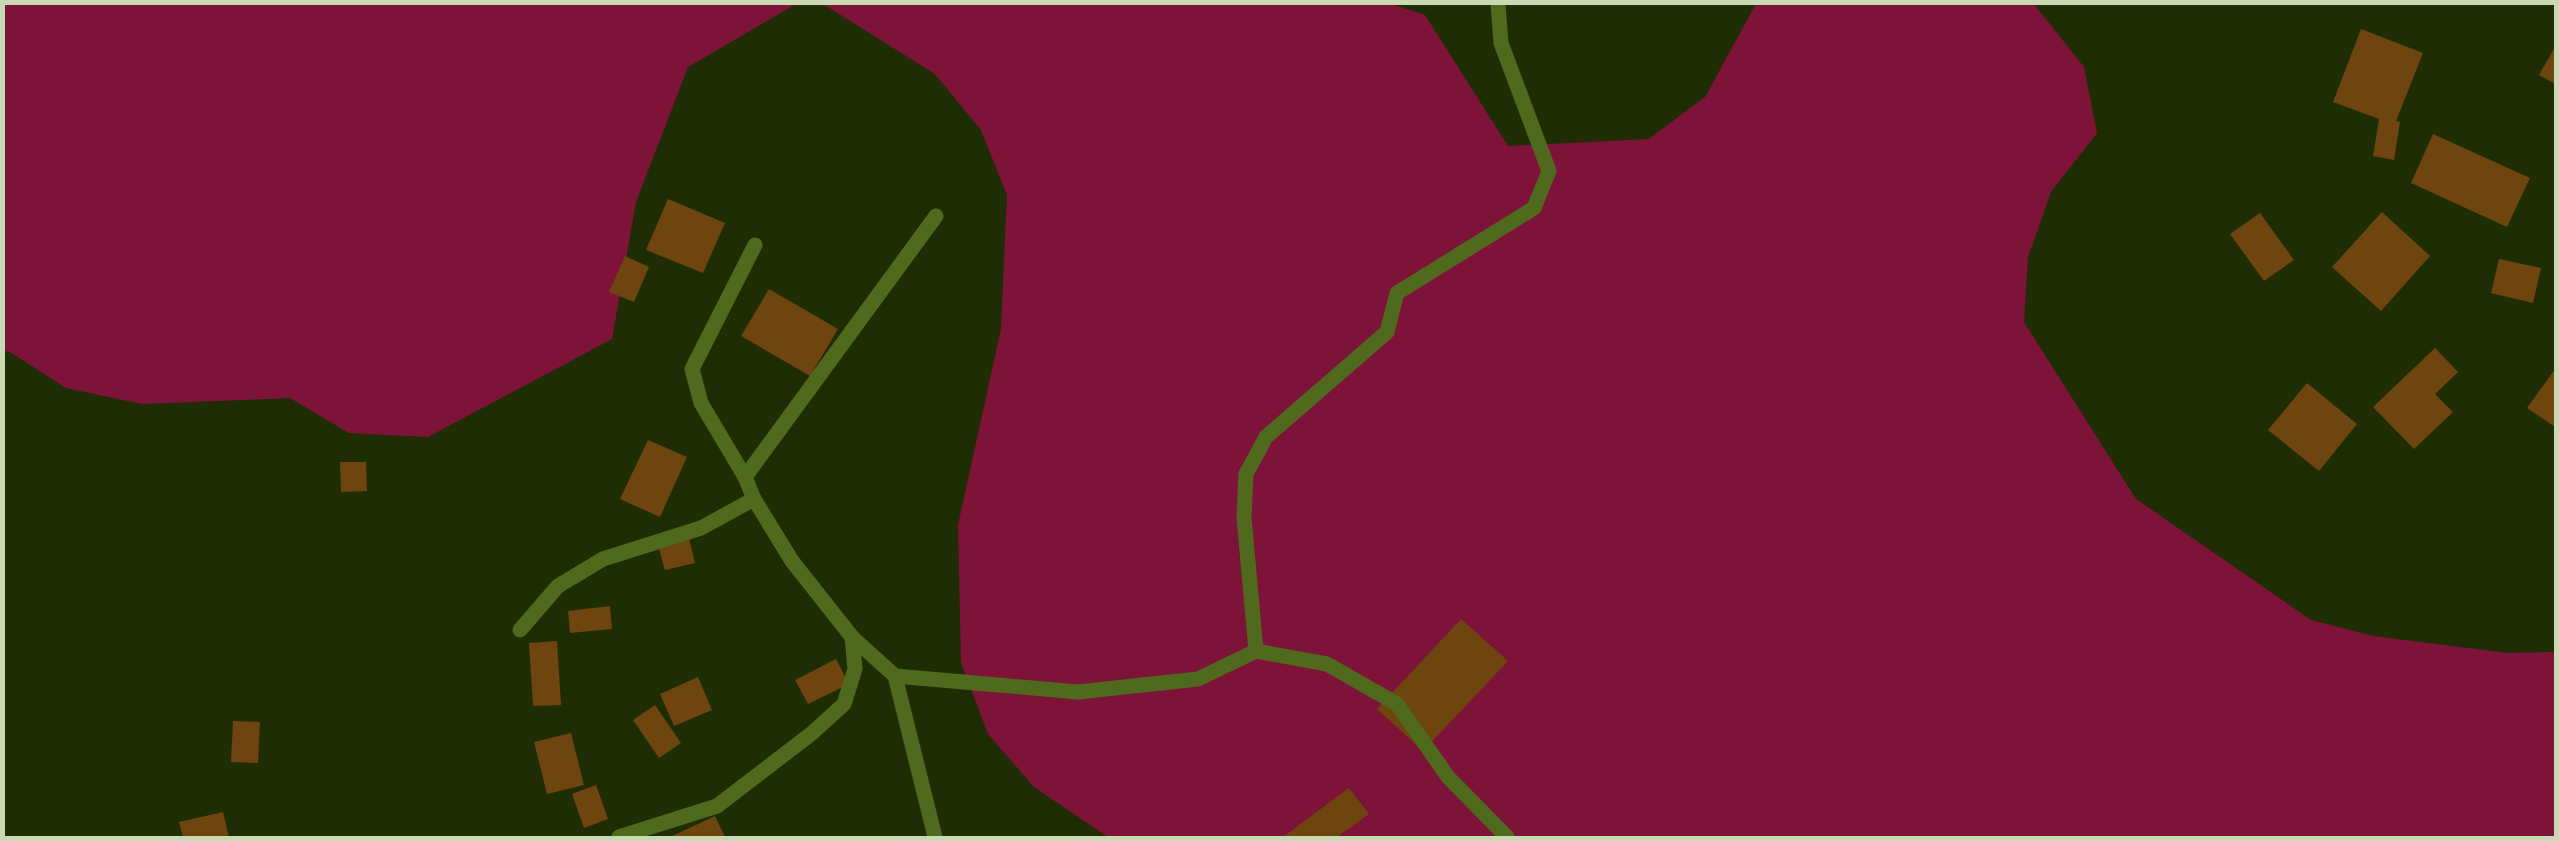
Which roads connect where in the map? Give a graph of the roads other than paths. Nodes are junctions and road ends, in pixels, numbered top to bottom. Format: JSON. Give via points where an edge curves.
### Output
{"nodes":[{"id":1,"x":1498,"y":4,"type":"edge"},
{"id":2,"x":936,"y":216,"type":"dead end"},
{"id":3,"x":755,"y":245,"type":"dead end"},
{"id":4,"x":745,"y":478,"type":"junction"},
{"id":5,"x":754,"y":499,"type":"junction"},
{"id":6,"x":520,"y":630,"type":"dead end"},
{"id":7,"x":852,"y":637,"type":"junction"},
{"id":8,"x":1256,"y":651,"type":"junction"},
{"id":9,"x":895,"y":676,"type":"junction"},
{"id":10,"x":619,"y":837,"type":"edge"},
{"id":11,"x":935,"y":837,"type":"edge"},
{"id":12,"x":1507,"y":837,"type":"edge"}],
"edges":[{"from":1,"to":8,"type":"street","via":[[1501,43],[1549,170],[1534,208],[1397,293],[1387,332],[1266,437],[1246,474],[1244,517]]},
{"from":2,"to":4,"type":"street"},
{"from":3,"to":4,"type":"street","via":[[692,369],[701,404]]},
{"from":4,"to":5,"type":"street"},
{"from":5,"to":6,"type":"street","via":[[701,528],[602,559],[558,586]]},
{"from":5,"to":7,"type":"street","via":[[792,561]]},
{"from":7,"to":9,"type":"street"},
{"from":7,"to":10,"type":"street","via":[[855,669],[844,704],[811,734],[717,806]]},
{"from":8,"to":9,"type":"street","via":[[1198,679],[1078,692]]},
{"from":8,"to":12,"type":"street","via":[[1326,664],[1397,704],[1448,777]]},
{"from":9,"to":11,"type":"street"}]}
